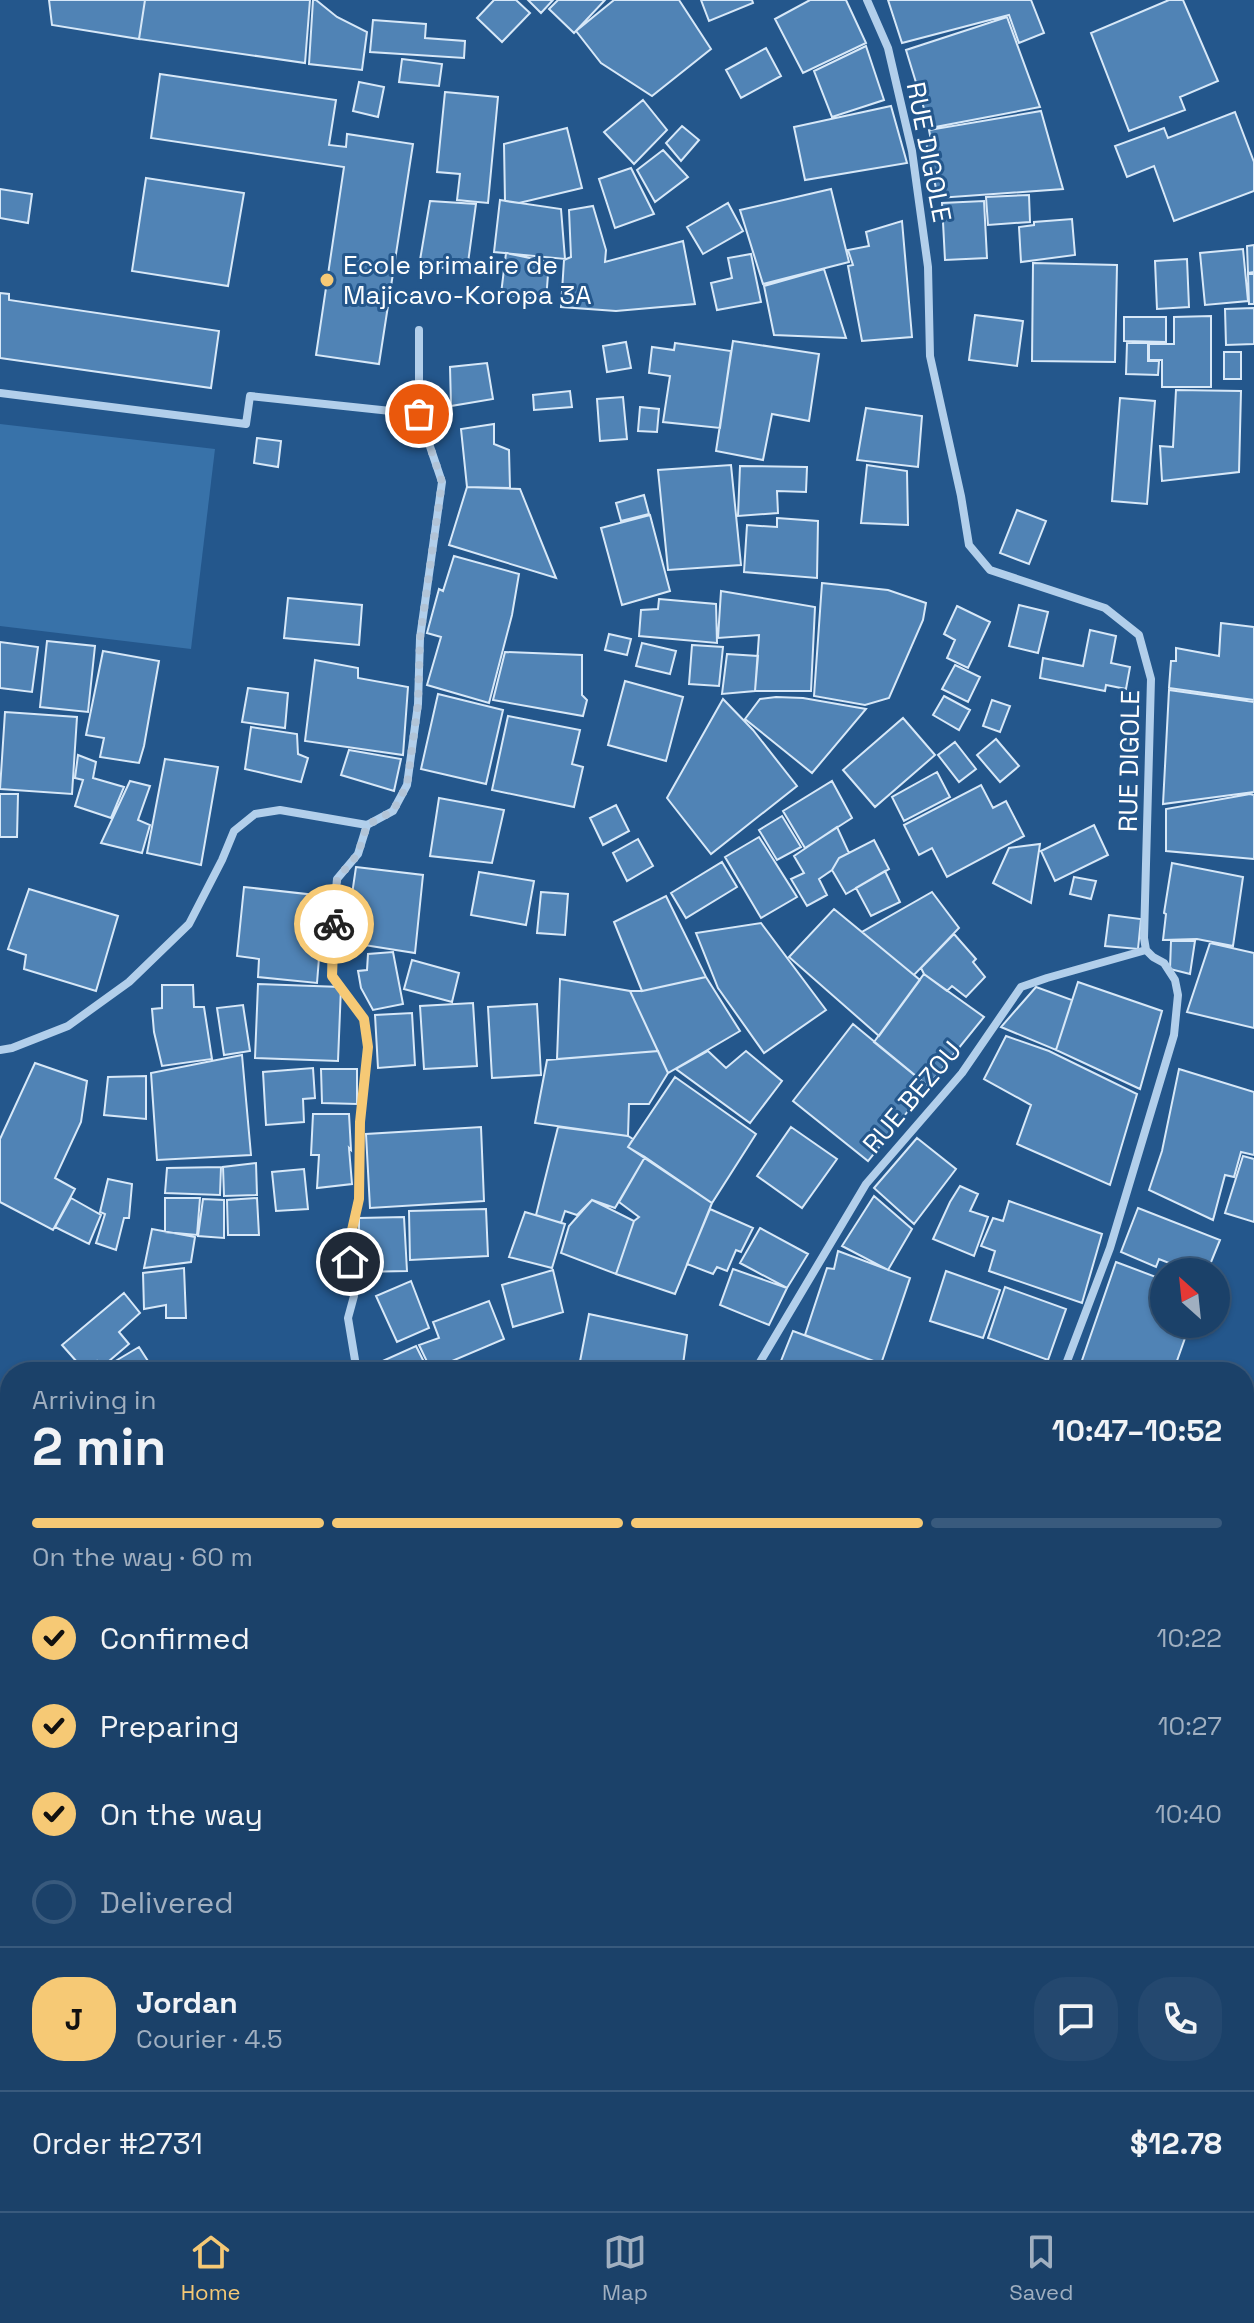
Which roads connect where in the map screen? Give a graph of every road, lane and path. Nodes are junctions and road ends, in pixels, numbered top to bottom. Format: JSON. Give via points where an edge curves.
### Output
{"nodes":[{"id":1,"x":867,"y":0,"type":"edge"},
{"id":2,"x":419,"y":330,"type":"dead end"},
{"id":3,"x":0,"y":393,"type":"edge"},
{"id":4,"x":419,"y":414,"type":"junction"},
{"id":5,"x":367,"y":825,"type":"junction"},
{"id":6,"x":1146,"y":950,"type":"junction"},
{"id":7,"x":0,"y":1050,"type":"edge"},
{"id":8,"x":355,"y":1362,"type":"edge"},
{"id":9,"x":760,"y":1362,"type":"edge"},
{"id":10,"x":1067,"y":1362,"type":"edge"}],
"edges":[{"from":1,"to":6,"type":"street","name":"RUE DIGOLE","via":[[888,48],[912,151],[928,267],[930,356],[969,545],[990,570],[1105,608],[1139,635],[1151,679]]},
{"from":2,"to":4,"type":"street"},
{"from":3,"to":4,"type":"street","via":[[246,424],[250,396]]},
{"from":4,"to":5,"type":"street","via":[[442,482],[420,638],[418,704],[407,785],[393,811]]},
{"from":5,"to":7,"type":"street","via":[[280,810],[255,814],[234,831],[189,924],[129,982],[68,1026]]},
{"from":5,"to":8,"type":"street","via":[[358,854],[337,879],[331,943],[332,976],[364,1019],[368,1047],[350,1262],[354,1296],[348,1318]]},
{"from":6,"to":9,"type":"street","name":"RUE BEZOU","via":[[1021,987],[962,1073],[866,1184]]},
{"from":6,"to":10,"type":"street","via":[[1175,980],[1174,1035],[1110,1248]]}]}
